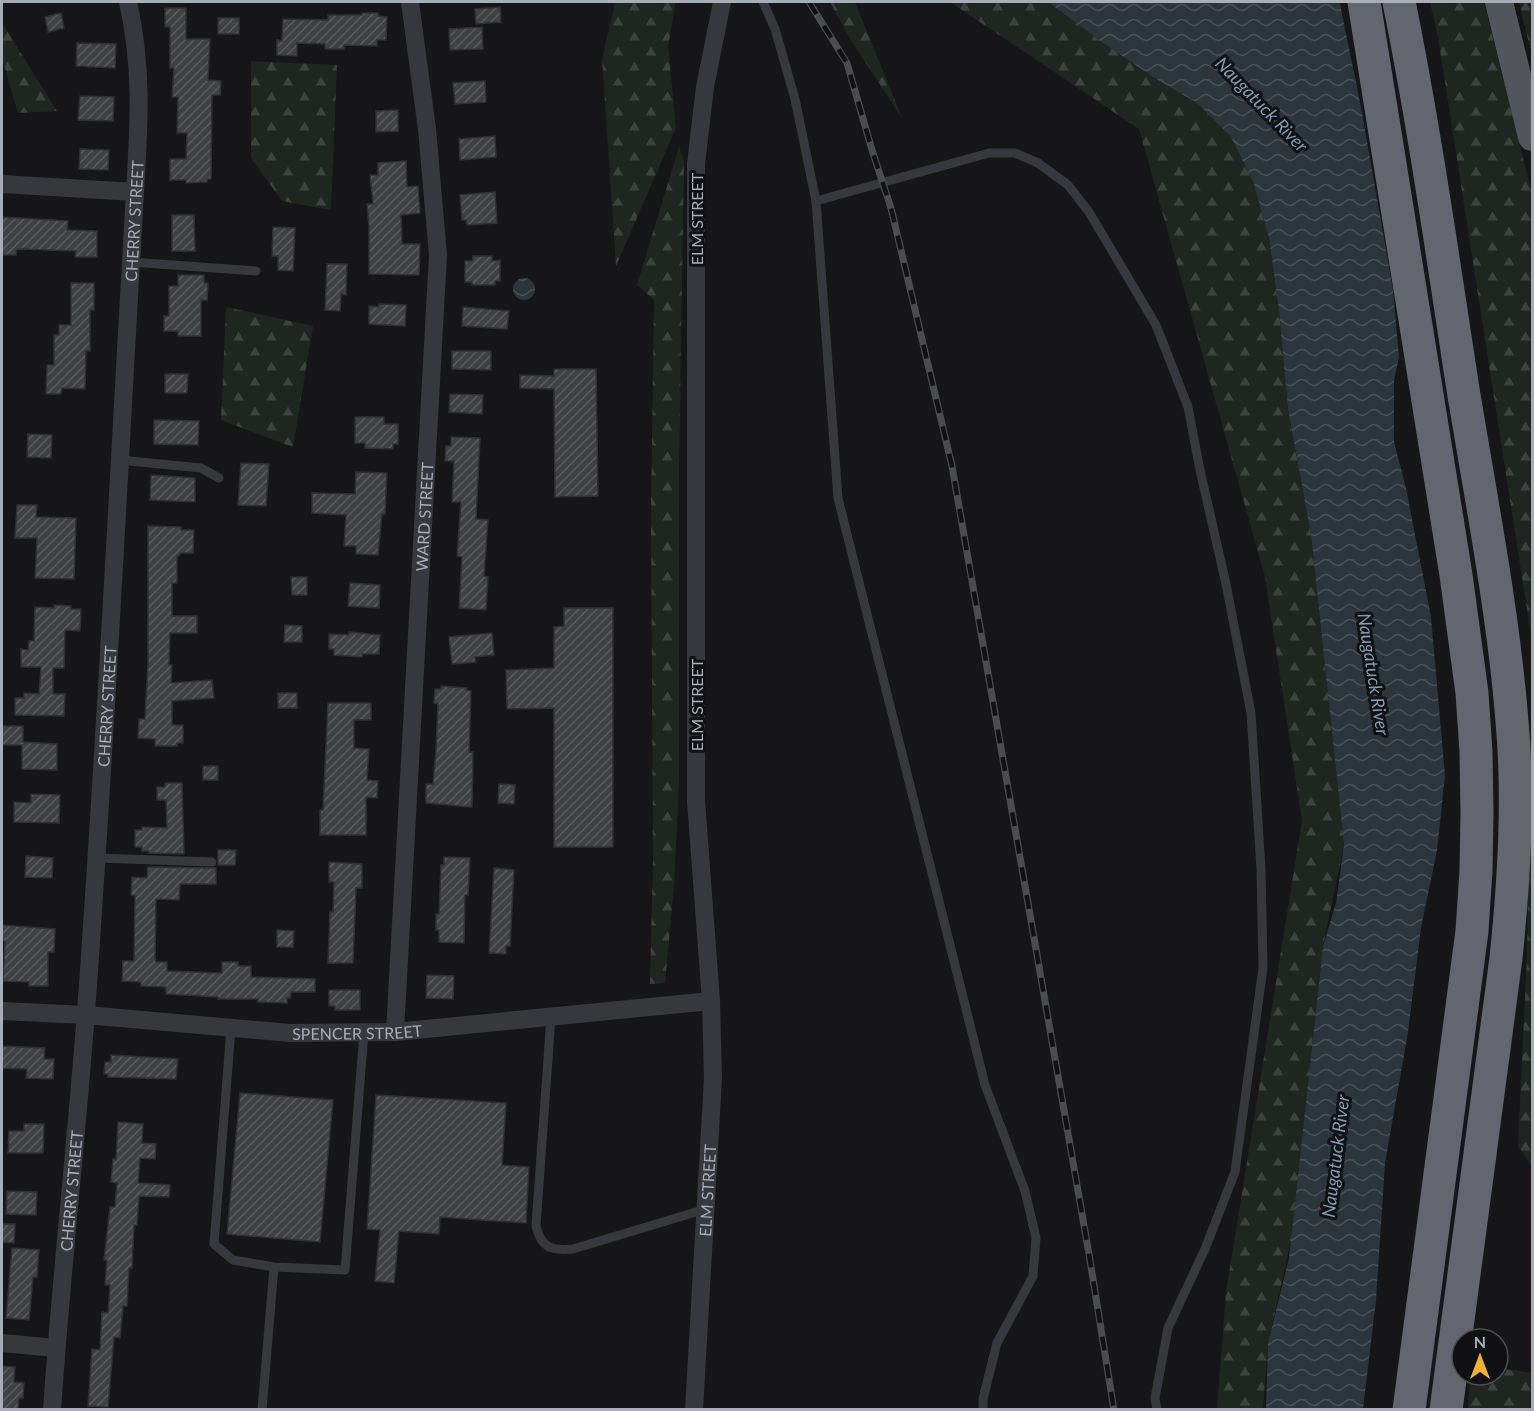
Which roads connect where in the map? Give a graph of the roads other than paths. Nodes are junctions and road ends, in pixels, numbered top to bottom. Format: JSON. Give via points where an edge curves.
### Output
{"nodes":[{"id":1,"x":128,"y":2,"type":"edge"},
{"id":2,"x":410,"y":2,"type":"edge"},
{"id":3,"x":722,"y":2,"type":"edge"},
{"id":4,"x":763,"y":2,"type":"edge"},
{"id":5,"x":1364,"y":2,"type":"edge"},
{"id":6,"x":1399,"y":2,"type":"edge"},
{"id":7,"x":1499,"y":2,"type":"edge"},
{"id":8,"x":1533,"y":138,"type":"edge"},
{"id":9,"x":2,"y":184,"type":"edge"},
{"id":10,"x":135,"y":192,"type":"junction"},
{"id":11,"x":816,"y":201,"type":"junction"},
{"id":12,"x":131,"y":262,"type":"junction"},
{"id":13,"x":256,"y":271,"type":"dead end"},
{"id":14,"x":119,"y":460,"type":"junction"},
{"id":15,"x":219,"y":478,"type":"dead end"},
{"id":16,"x":97,"y":858,"type":"junction"},
{"id":17,"x":212,"y":862,"type":"dead end"},
{"id":18,"x":711,"y":1001,"type":"junction"},
{"id":19,"x":2,"y":1011,"type":"edge"},
{"id":20,"x":86,"y":1015,"type":"junction"},
{"id":21,"x":551,"y":1017,"type":"junction"},
{"id":22,"x":231,"y":1028,"type":"junction"},
{"id":23,"x":364,"y":1032,"type":"junction"},
{"id":24,"x":395,"y":1032,"type":"junction"},
{"id":25,"x":706,"y":1209,"type":"junction"},
{"id":26,"x":273,"y":1267,"type":"junction"},
{"id":27,"x":2,"y":1343,"type":"edge"},
{"id":28,"x":56,"y":1347,"type":"junction"},
{"id":29,"x":52,"y":1410,"type":"edge"},
{"id":30,"x":262,"y":1410,"type":"edge"},
{"id":31,"x":694,"y":1410,"type":"edge"},
{"id":32,"x":983,"y":1410,"type":"edge"},
{"id":33,"x":1157,"y":1410,"type":"edge"},
{"id":34,"x":1409,"y":1410,"type":"edge"},
{"id":35,"x":1446,"y":1410,"type":"edge"}],
"edges":[{"from":1,"to":10,"type":"street","name":"CHERRY STREET","via":[[139,70]]},
{"from":2,"to":24,"type":"street","name":"WARD STREET","via":[[438,255]]},
{"from":3,"to":18,"type":"street","name":"ELM STREET","via":[[705,87],[696,164],[696,801]]},
{"from":4,"to":11,"type":"lane","via":[[795,99]]},
{"from":5,"to":34,"type":"highway","via":[[1456,575],[1476,752],[1472,931]]},
{"from":6,"to":35,"type":"highway","via":[[1498,606],[1515,782],[1512,900],[1506,958]]},
{"from":7,"to":8,"type":"main road"},
{"from":9,"to":10,"type":"street"},
{"from":10,"to":12,"type":"street","name":"CHERRY STREET"},
{"from":11,"to":32,"type":"lane","via":[[838,498],[985,1085],[1025,1191],[1036,1238],[1033,1276],[997,1343]]},
{"from":11,"to":33,"type":"lane","via":[[989,153],[1015,153],[1038,163],[1068,185],[1089,212],[1156,325],[1188,407],[1251,713],[1263,968],[1235,1172],[1168,1328],[1155,1398]]},
{"from":12,"to":13,"type":"lane"},
{"from":12,"to":14,"type":"street","name":"CHERRY STREET"},
{"from":14,"to":15,"type":"lane","via":[[201,468]]},
{"from":14,"to":16,"type":"street","name":"CHERRY STREET"},
{"from":16,"to":17,"type":"lane"},
{"from":16,"to":20,"type":"street","name":"CHERRY STREET"},
{"from":18,"to":21,"type":"street","name":"SPENCER STREET"},
{"from":18,"to":25,"type":"street","name":"ELM STREET","via":[[713,1078]]},
{"from":19,"to":20,"type":"street","name":"SPENCER STREET"},
{"from":20,"to":22,"type":"street","name":"SPENCER STREET"},
{"from":20,"to":28,"type":"street","name":"CHERRY STREET"},
{"from":21,"to":24,"type":"street","name":"SPENCER STREET"},
{"from":21,"to":25,"type":"lane","via":[[538,1237],[547,1246],[573,1249]]},
{"from":22,"to":23,"type":"street","name":"SPENCER STREET","via":[[290,1033]]},
{"from":22,"to":26,"type":"lane","via":[[214,1244],[233,1260]]},
{"from":23,"to":24,"type":"street","name":"SPENCER STREET"},
{"from":23,"to":26,"type":"lane","via":[[345,1270]]},
{"from":25,"to":31,"type":"street","name":"ELM STREET"},
{"from":26,"to":30,"type":"lane"},
{"from":27,"to":28,"type":"street"},
{"from":28,"to":29,"type":"street","name":"CHERRY STREET"}]}
